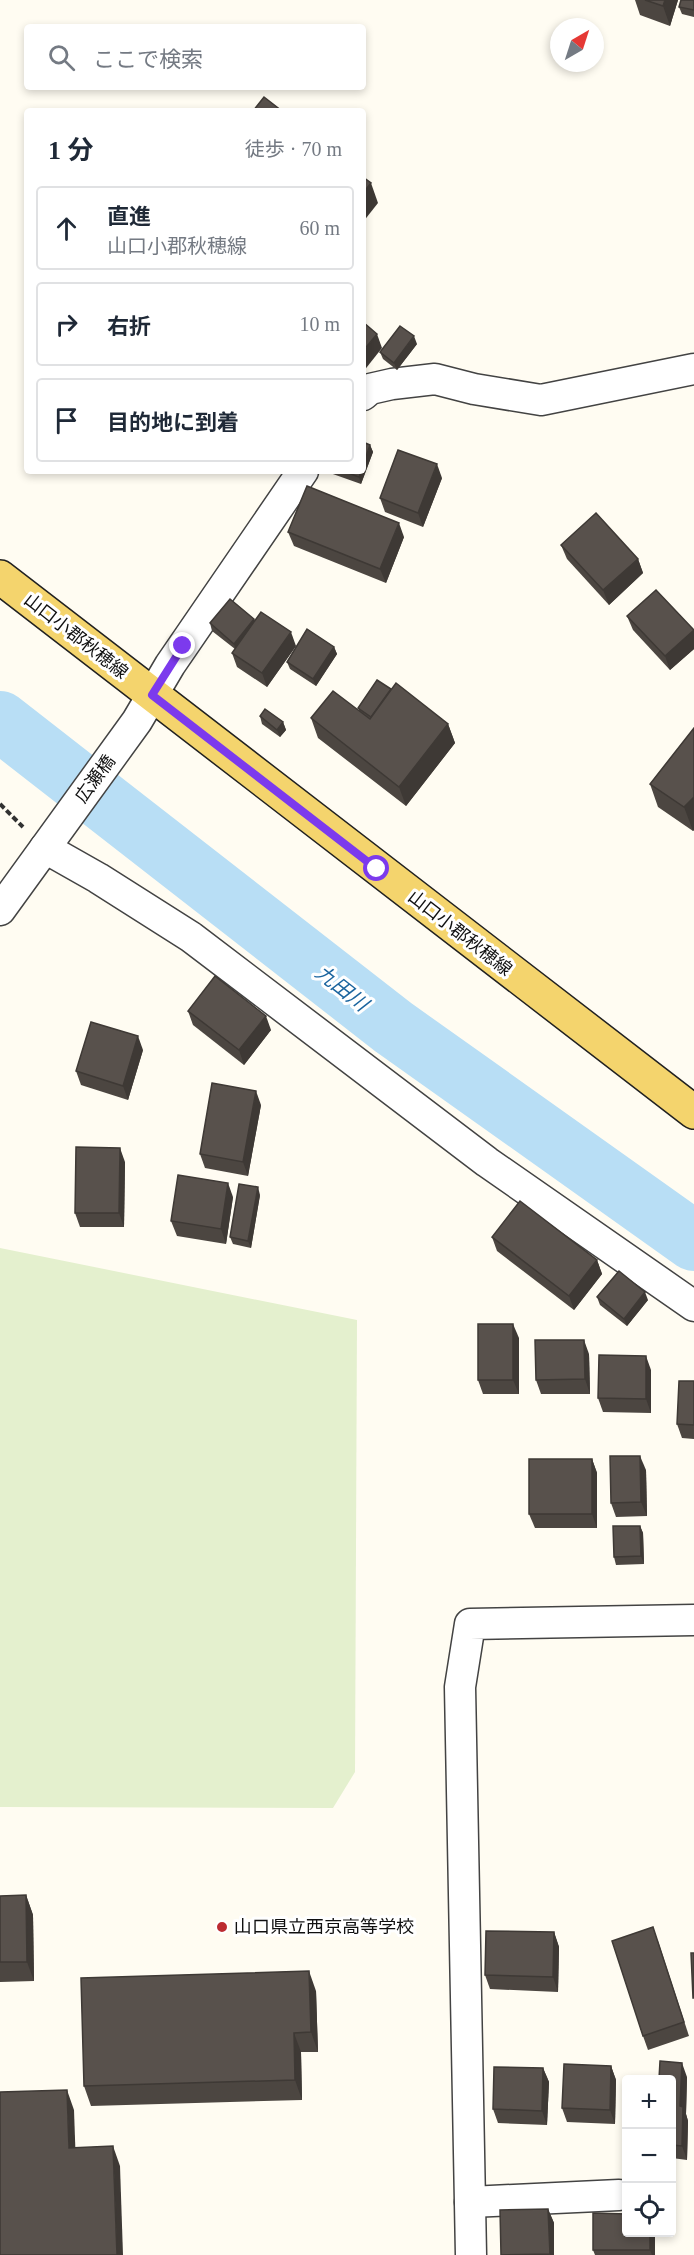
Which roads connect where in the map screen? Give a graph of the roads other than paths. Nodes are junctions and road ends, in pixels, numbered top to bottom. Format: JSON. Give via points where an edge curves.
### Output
{"nodes":[{"id":1,"x":694,"y":369,"type":"edge"},
{"id":2,"x":366,"y":392,"type":"edge"},
{"id":3,"x":301,"y":474,"type":"edge"},
{"id":4,"x":0,"y":577,"type":"edge"},
{"id":5,"x":144,"y":708,"type":"junction"},
{"id":6,"x":49,"y":843,"type":"junction"},
{"id":7,"x":0,"y":910,"type":"edge"},
{"id":8,"x":694,"y":1112,"type":"edge"},
{"id":9,"x":694,"y":1306,"type":"edge"},
{"id":10,"x":694,"y":1620,"type":"edge"},
{"id":11,"x":619,"y":2195,"type":"dead end"},
{"id":12,"x":470,"y":2202,"type":"junction"},
{"id":13,"x":471,"y":2255,"type":"edge"}],
"edges":[{"from":1,"to":2,"type":"street","via":[[541,400],[435,379],[392,384]]},
{"from":3,"to":5,"type":"street","name":"広瀬橋"},
{"from":4,"to":5,"type":"main road","name":"山口小郡秋穂線"},
{"from":5,"to":6,"type":"street","name":"広瀬橋"},
{"from":5,"to":8,"type":"main road","name":"山口小郡秋穂線"},
{"from":6,"to":7,"type":"street","name":"広瀬橋"},
{"from":6,"to":9,"type":"street","via":[[191,938],[487,1162]]},
{"from":10,"to":12,"type":"street","via":[[470,1623],[460,1687]]},
{"from":11,"to":12,"type":"street"},
{"from":12,"to":13,"type":"street"}]}
